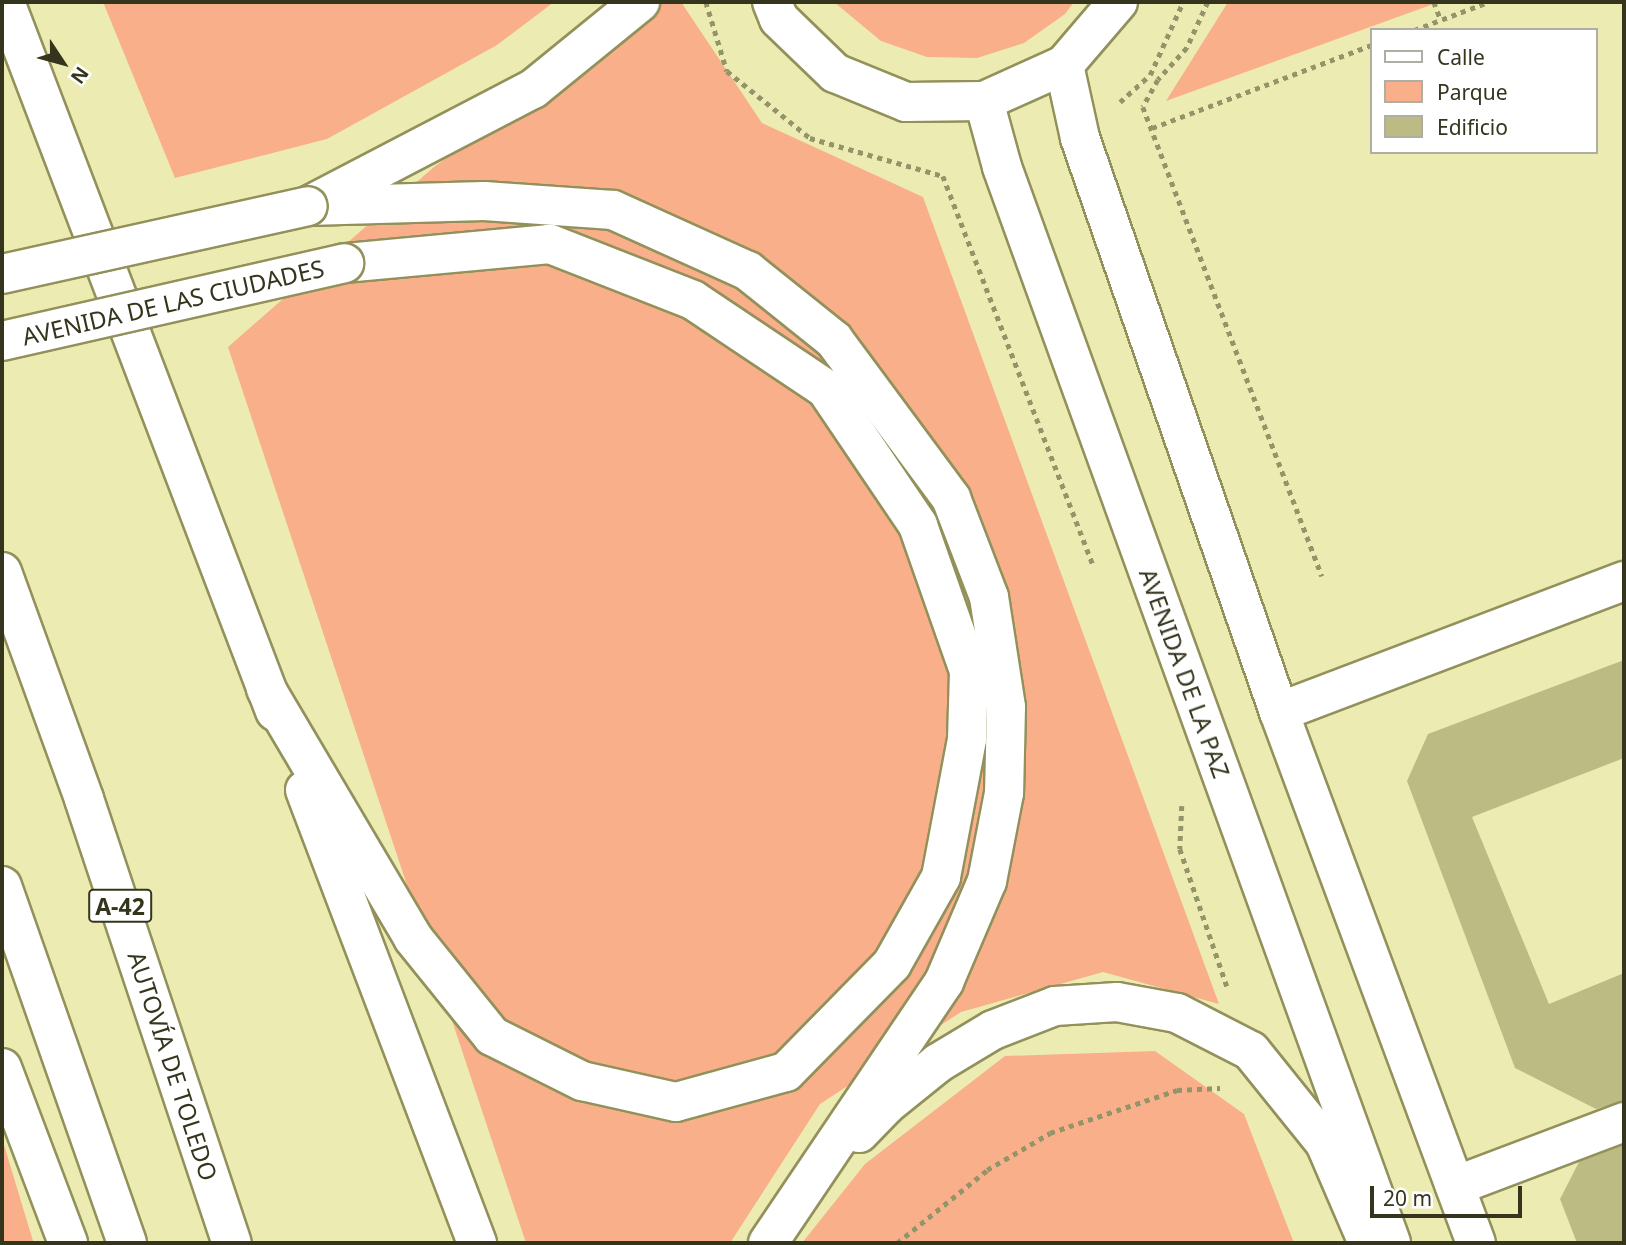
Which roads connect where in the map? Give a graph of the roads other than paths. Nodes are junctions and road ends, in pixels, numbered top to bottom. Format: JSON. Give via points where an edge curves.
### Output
{"nodes":[{"id":1,"x":5,"y":2,"type":"edge"},
{"id":2,"x":640,"y":2,"type":"edge"},
{"id":3,"x":772,"y":2,"type":"edge"},
{"id":4,"x":1118,"y":2,"type":"edge"},
{"id":5,"x":1064,"y":65,"type":"junction"},
{"id":6,"x":984,"y":101,"type":"junction"},
{"id":7,"x":308,"y":206,"type":"junction"},
{"id":8,"x":2,"y":274,"type":"edge"},
{"id":9,"x":2,"y":341,"type":"edge"},
{"id":10,"x":2,"y":572,"type":"edge"},
{"id":11,"x":1624,"y":580,"type":"edge"},
{"id":12,"x":266,"y":689,"type":"junction"},
{"id":13,"x":1279,"y":712,"type":"junction"},
{"id":14,"x":2,"y":886,"type":"edge"},
{"id":15,"x":2,"y":1068,"type":"edge"},
{"id":16,"x":1624,"y":1122,"type":"edge"},
{"id":17,"x":1455,"y":1186,"type":"junction"},
{"id":18,"x":789,"y":1209,"type":"junction"},
{"id":19,"x":68,"y":1243,"type":"edge"},
{"id":20,"x":127,"y":1243,"type":"edge"},
{"id":21,"x":232,"y":1243,"type":"edge"},
{"id":22,"x":477,"y":1243,"type":"edge"},
{"id":23,"x":768,"y":1243,"type":"edge"},
{"id":24,"x":1368,"y":1243,"type":"edge"},
{"id":25,"x":1391,"y":1243,"type":"edge"},
{"id":26,"x":1476,"y":1243,"type":"edge"}],
"edges":[{"from":1,"to":12,"type":"main road"},
{"from":2,"to":7,"type":"main road","via":[[533,89]]},
{"from":3,"to":6,"type":"main road","via":[[779,19],[835,73],[906,102]]},
{"from":4,"to":5,"type":"main road"},
{"from":5,"to":6,"type":"main road"},
{"from":5,"to":13,"type":"main road","via":[[1080,138]]},
{"from":6,"to":25,"type":"main road","name":"AVENIDA DE LA PAZ","via":[[1002,167]]},
{"from":7,"to":8,"type":"main road","bridge":true},
{"from":7,"to":18,"type":"main road","via":[[484,201],[613,210],[748,271],[834,340],[951,498],[989,597],[1006,707],[1004,793],[987,881],[944,982]]},
{"from":9,"to":12,"type":"main road","name":"AVENIDA DE LAS CIUDADES","bridge":true,"via":[[344,262],[550,244],[693,300],[825,389],[918,525],[969,671],[967,738],[941,877],[892,964],[786,1072],[677,1102],[582,1081],[492,1036],[413,938]]},
{"from":10,"to":21,"type":"main road","name":"AUTOVÍA DE TOLEDO","number":"A-42","via":[[84,799]]},
{"from":11,"to":13,"type":"main road"},
{"from":12,"to":22,"type":"main road"},
{"from":13,"to":17,"type":"main road"},
{"from":14,"to":20,"type":"main road"},
{"from":15,"to":19,"type":"main road"},
{"from":16,"to":17,"type":"main road"},
{"from":17,"to":26,"type":"main road"},
{"from":18,"to":23,"type":"main road"},
{"from":18,"to":24,"type":"main road","via":[[886,1105],[938,1063],[993,1030],[1055,1006],[1117,1002],[1177,1013],[1251,1051],[1325,1143]]}]}
